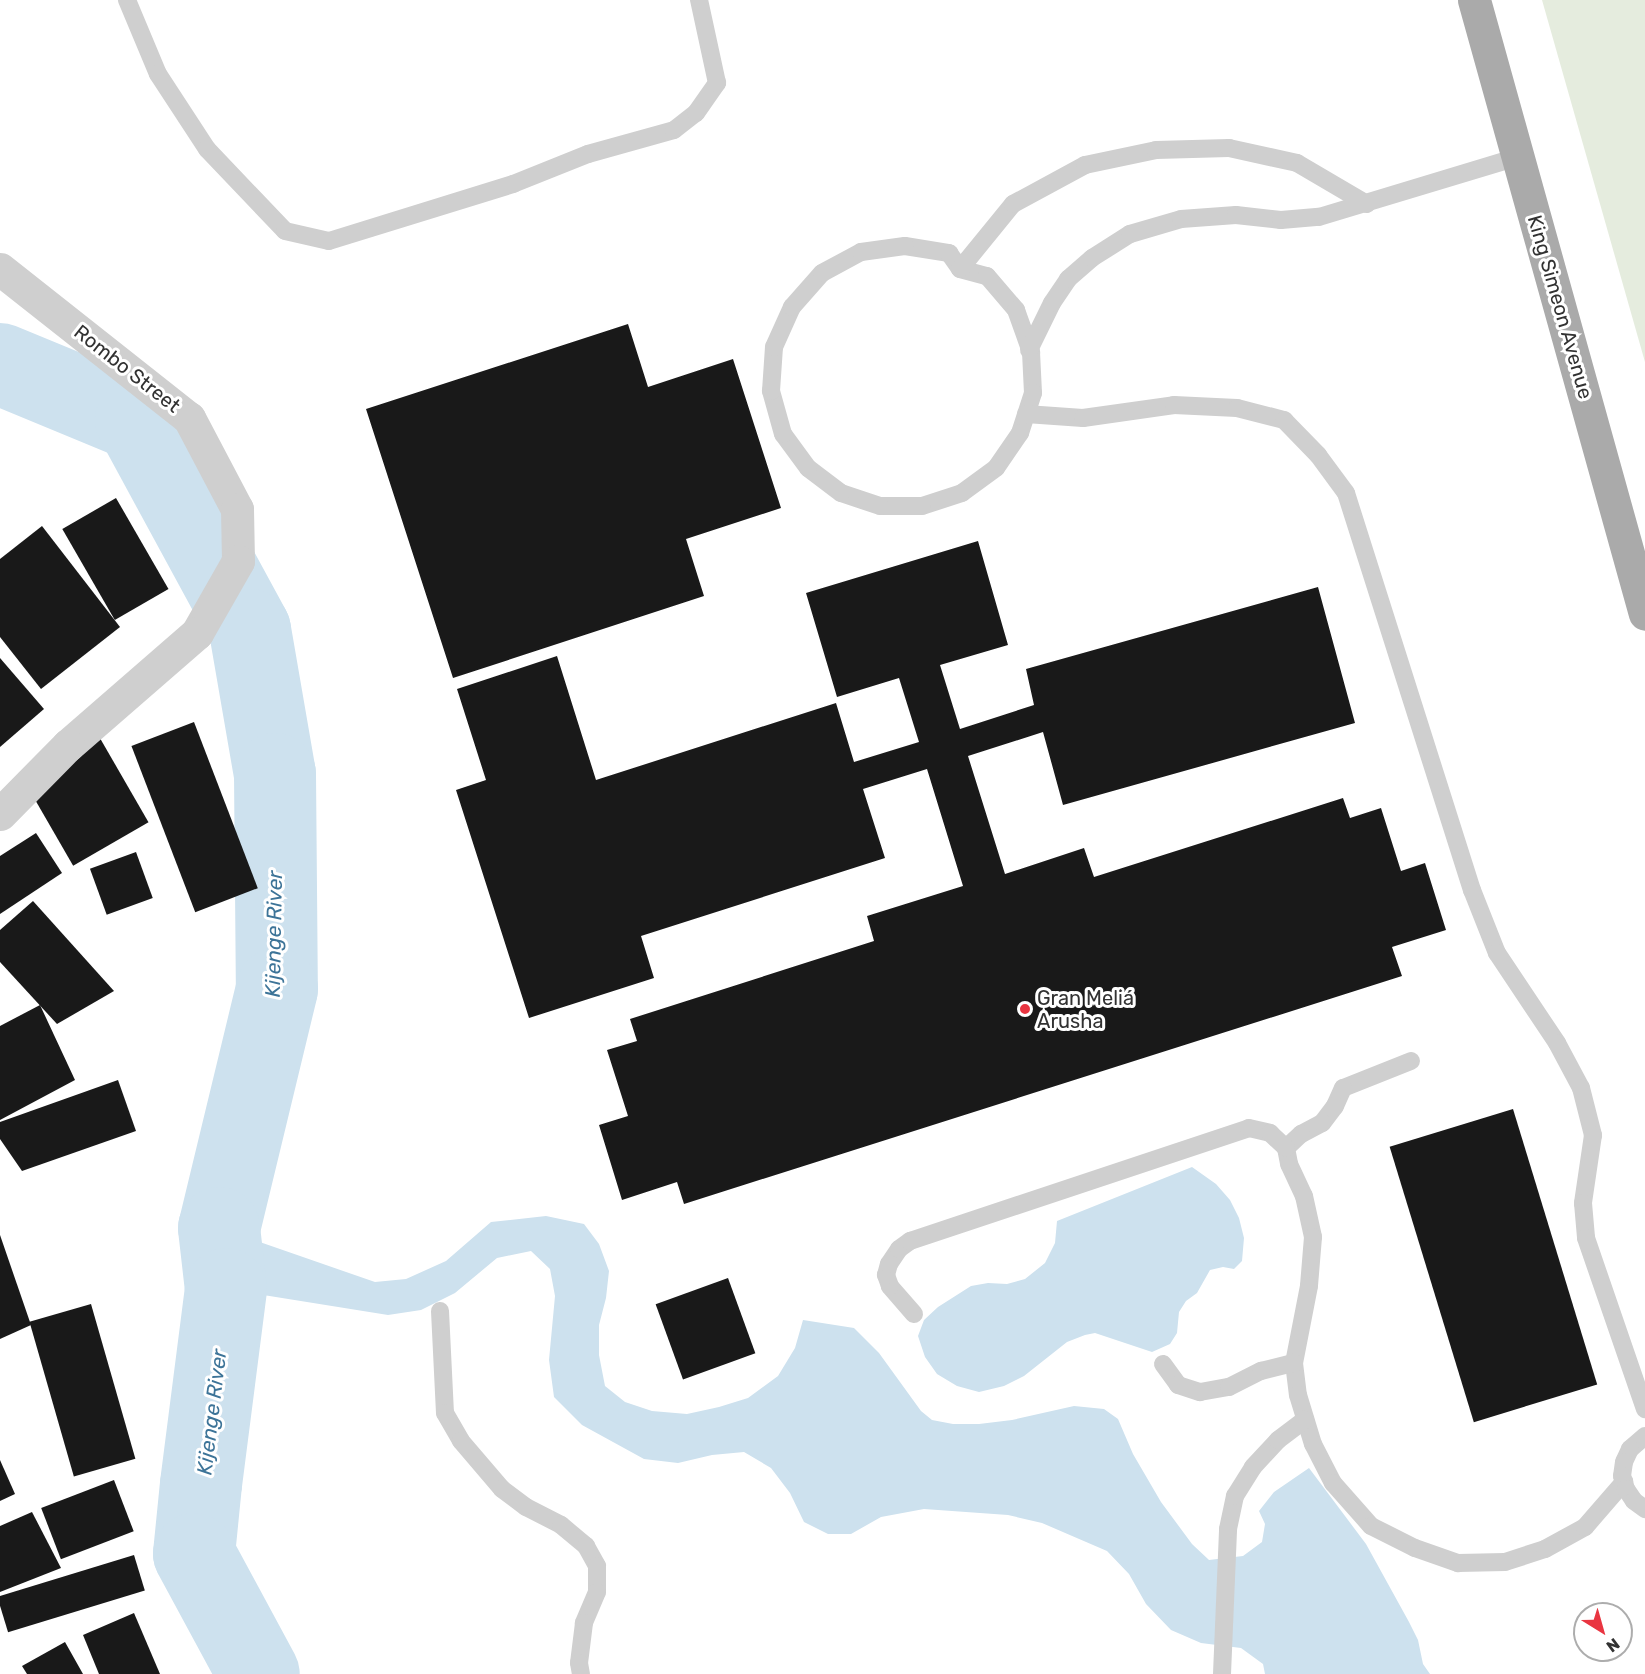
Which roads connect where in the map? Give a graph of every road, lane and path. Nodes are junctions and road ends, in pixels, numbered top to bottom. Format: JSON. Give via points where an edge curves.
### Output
{"nodes":[{"id":1,"x":127,"y":0,"type":"edge"},
{"id":2,"x":699,"y":0,"type":"edge"},
{"id":3,"x":1474,"y":0,"type":"edge"},
{"id":4,"x":1518,"y":158,"type":"junction"},
{"id":5,"x":1367,"y":204,"type":"junction"},
{"id":6,"x":0,"y":268,"type":"edge"},
{"id":7,"x":960,"y":269,"type":"junction"},
{"id":8,"x":1029,"y":350,"type":"junction"},
{"id":9,"x":1026,"y":414,"type":"junction"},
{"id":10,"x":1645,"y":614,"type":"edge"},
{"id":11,"x":0,"y":814,"type":"edge"},
{"id":12,"x":1411,"y":1061,"type":"dead end"},
{"id":13,"x":1286,"y":1148,"type":"junction"},
{"id":14,"x":440,"y":1311,"type":"dead end"},
{"id":15,"x":914,"y":1314,"type":"dead end"},
{"id":16,"x":1294,"y":1363,"type":"junction"},
{"id":17,"x":1163,"y":1364,"type":"dead end"},
{"id":18,"x":1645,"y":1409,"type":"edge"},
{"id":19,"x":1305,"y":1420,"type":"junction"},
{"id":20,"x":1645,"y":1436,"type":"edge"},
{"id":21,"x":1624,"y":1482,"type":"junction"},
{"id":22,"x":1645,"y":1509,"type":"edge"},
{"id":23,"x":1222,"y":1673,"type":"edge"},
{"id":24,"x":581,"y":1674,"type":"edge"}],
"edges":[{"from":1,"to":2,"type":"lane","via":[[158,74],[207,149],[285,231],[329,241],[513,184],[588,154],[674,130],[696,113],[717,83]]},
{"from":3,"to":4,"type":"main road","name":"King Simeon Avenue"},
{"from":4,"to":5,"type":"lane"},
{"from":4,"to":10,"type":"main road","name":"King Simeon Avenue"},
{"from":5,"to":7,"type":"lane","via":[[1296,163],[1229,148],[1156,150],[1085,165],[1013,204]]},
{"from":5,"to":8,"type":"lane","via":[[1319,217],[1281,220],[1236,215],[1180,219],[1130,234],[1068,279]]},
{"from":6,"to":11,"type":"street","name":"Rombo Street","via":[[189,418],[237,508],[238,561],[197,633],[68,745]]},
{"from":7,"to":8,"type":"lane","via":[[987,276],[1016,310]]},
{"from":7,"to":9,"type":"lane","via":[[949,254],[905,246],[861,252],[822,273],[792,307],[774,347],[771,391],[783,434],[808,468],[841,493],[880,506],[922,506],[962,493],[996,468],[1020,434]]},
{"from":8,"to":9,"type":"lane","via":[[1032,393]]},
{"from":9,"to":18,"type":"lane","via":[[1083,418],[1174,405],[1237,408],[1284,420],[1347,493],[1472,890],[1497,953],[1551,1034],[1581,1088],[1593,1135],[1583,1203],[1586,1238]]},
{"from":12,"to":13,"type":"lane","via":[[1343,1088],[1322,1123]]},
{"from":13,"to":15,"type":"lane","via":[[1269,1133],[1249,1128],[910,1240],[888,1264],[886,1275],[890,1287]]},
{"from":13,"to":16,"type":"lane","via":[[1304,1196],[1313,1237],[1310,1286]]},
{"from":14,"to":24,"type":"lane","via":[[445,1413],[461,1441],[502,1489],[561,1525],[586,1546],[597,1566],[597,1592],[584,1623]]},
{"from":16,"to":17,"type":"lane","via":[[1261,1371],[1229,1387],[1200,1392],[1178,1385]]},
{"from":16,"to":19,"type":"lane"},
{"from":19,"to":21,"type":"lane","via":[[1333,1483],[1371,1526],[1415,1548],[1458,1563],[1505,1562],[1545,1549],[1585,1527]]},
{"from":19,"to":23,"type":"lane","via":[[1278,1440],[1253,1467],[1235,1496],[1228,1529]]},
{"from":20,"to":21,"type":"lane","via":[[1629,1449]]},
{"from":21,"to":22,"type":"lane","via":[[1634,1501]]}]}
